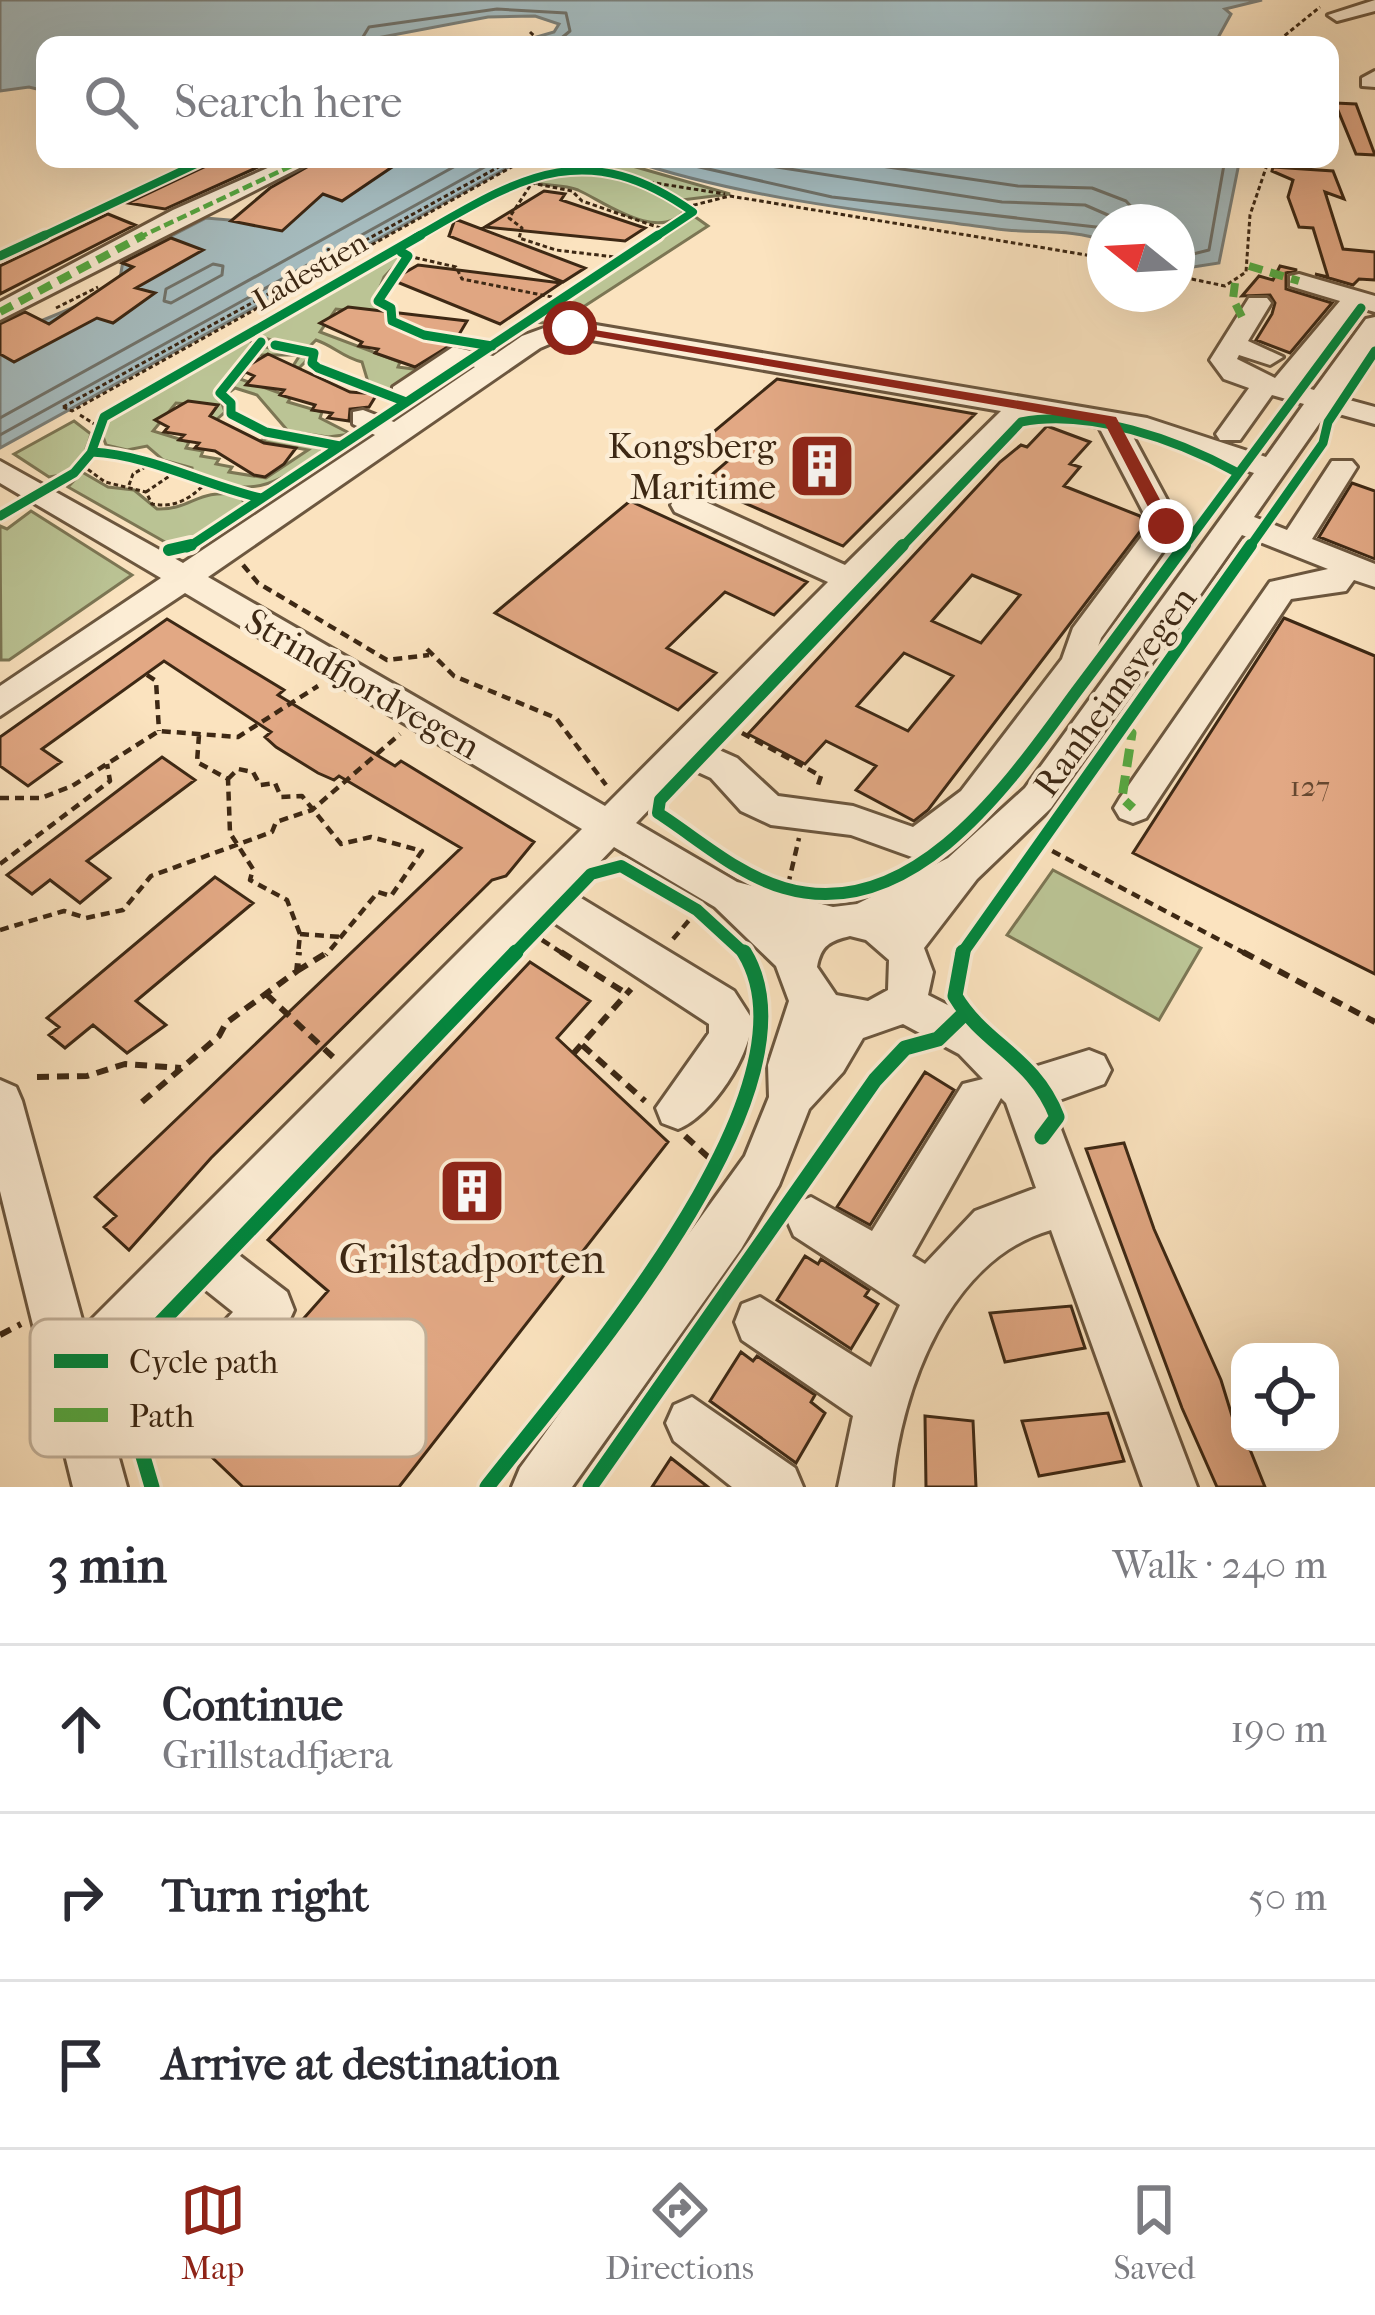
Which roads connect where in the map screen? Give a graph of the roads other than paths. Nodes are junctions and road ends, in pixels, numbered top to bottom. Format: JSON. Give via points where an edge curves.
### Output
{"nodes":[{"id":1,"x":1375,"y":5,"type":"edge"},
{"id":2,"x":1336,"y":9,"type":"road end"},
{"id":3,"x":286,"y":168,"type":"edge"},
{"id":4,"x":1299,"y":281,"type":"dead end"},
{"id":5,"x":1365,"y":301,"type":"edge"},
{"id":6,"x":1258,"y":303,"type":"dead end"},
{"id":7,"x":0,"y":312,"type":"edge"},
{"id":8,"x":1375,"y":325,"type":"edge"},
{"id":9,"x":496,"y":366,"type":"junction"},
{"id":10,"x":1272,"y":377,"type":"junction"},
{"id":11,"x":403,"y":393,"type":"dead end"},
{"id":12,"x":1320,"y":404,"type":"junction"},
{"id":13,"x":1025,"y":406,"type":"junction"},
{"id":14,"x":1375,"y":415,"type":"edge"},
{"id":15,"x":363,"y":418,"type":"dead end"},
{"id":16,"x":1110,"y":421,"type":"junction"},
{"id":17,"x":396,"y":434,"type":"junction"},
{"id":18,"x":1229,"y":434,"type":"dead end"},
{"id":19,"x":1342,"y":466,"type":"dead end"},
{"id":20,"x":1273,"y":469,"type":"junction"},
{"id":21,"x":3,"y":472,"type":"edge"},
{"id":22,"x":686,"y":505,"type":"dead end"},
{"id":23,"x":1236,"y":520,"type":"junction"},
{"id":24,"x":1294,"y":542,"type":"junction"},
{"id":25,"x":1361,"y":570,"type":"edge"},
{"id":26,"x":184,"y":578,"type":"junction"},
{"id":27,"x":851,"y":580,"type":"junction"},
{"id":28,"x":1085,"y":636,"type":"junction"},
{"id":29,"x":0,"y":703,"type":"edge"},
{"id":30,"x":1005,"y":727,"type":"dead end"},
{"id":31,"x":686,"y":751,"type":"junction"},
{"id":32,"x":608,"y":806,"type":"junction"},
{"id":33,"x":1133,"y":808,"type":"dead end"},
{"id":34,"x":963,"y":868,"type":"junction"},
{"id":35,"x":720,"y":909,"type":"junction"},
{"id":36,"x":545,"y":912,"type":"junction"},
{"id":37,"x":845,"y":921,"type":"junction"},
{"id":38,"x":903,"y":945,"type":"junction"},
{"id":39,"x":795,"y":958,"type":"junction"},
{"id":40,"x":810,"y":1000,"type":"junction"},
{"id":41,"x":903,"y":1003,"type":"junction"},
{"id":42,"x":851,"y":1020,"type":"junction"},
{"id":43,"x":1089,"y":1070,"type":"dead end"},
{"id":44,"x":18,"y":1089,"type":"edge"},
{"id":45,"x":1002,"y":1095,"type":"junction"},
{"id":46,"x":791,"y":1097,"type":"junction"},
{"id":47,"x":678,"y":1108,"type":"dead end"},
{"id":48,"x":1062,"y":1204,"type":"junction"},
{"id":49,"x":811,"y":1220,"type":"dead end"},
{"id":50,"x":196,"y":1252,"type":"junction"},
{"id":51,"x":879,"y":1265,"type":"junction"},
{"id":52,"x":934,"y":1298,"type":"junction"},
{"id":53,"x":63,"y":1319,"type":"edge"},
{"id":54,"x":127,"y":1319,"type":"edge"},
{"id":55,"x":261,"y":1319,"type":"edge"},
{"id":56,"x":760,"y":1322,"type":"dead end"},
{"id":57,"x":880,"y":1404,"type":"junction"},
{"id":58,"x":692,"y":1423,"type":"dead end"},
{"id":59,"x":93,"y":1457,"type":"edge"},
{"id":60,"x":100,"y":1487,"type":"edge"},
{"id":61,"x":539,"y":1487,"type":"edge"},
{"id":62,"x":776,"y":1487,"type":"edge"},
{"id":63,"x":865,"y":1487,"type":"edge"},
{"id":64,"x":1170,"y":1487,"type":"edge"}],
"edges":[{"from":1,"to":2,"type":"street"},
{"from":3,"to":7,"type":"street"},
{"from":4,"to":5,"type":"street"},
{"from":5,"to":10,"type":"street"},
{"from":6,"to":10,"type":"street","via":[[1223,360]]},
{"from":8,"to":12,"type":"street","name":"Ranheimsvegen"},
{"from":9,"to":11,"type":"street","via":[[462,353]]},
{"from":9,"to":13,"type":"street","via":[[526,327],[588,329]]},
{"from":9,"to":17,"type":"street"},
{"from":10,"to":12,"type":"street"},
{"from":10,"to":18,"type":"street"},
{"from":12,"to":14,"type":"street"},
{"from":12,"to":20,"type":"street","name":"Ranheimsvegen"},
{"from":13,"to":16,"type":"street"},
{"from":13,"to":27,"type":"street"},
{"from":15,"to":17,"type":"street"},
{"from":16,"to":20,"type":"street"},
{"from":16,"to":28,"type":"street","via":[[1166,526]]},
{"from":17,"to":26,"type":"street"},
{"from":19,"to":24,"type":"street"},
{"from":20,"to":23,"type":"street","name":"Ranheimsvegen"},
{"from":21,"to":26,"type":"street","name":"Strindfjordvegen"},
{"from":22,"to":27,"type":"street"},
{"from":23,"to":24,"type":"street"},
{"from":23,"to":34,"type":"street","name":"Ranheimsvegen","via":[[1038,798]]},
{"from":24,"to":25,"type":"street"},
{"from":25,"to":33,"type":"street","via":[[1335,583],[1281,590]]},
{"from":26,"to":29,"type":"street"},
{"from":26,"to":32,"type":"street","name":"Strindfjordvegen"},
{"from":27,"to":31,"type":"street"},
{"from":28,"to":30,"type":"street"},
{"from":28,"to":31,"type":"street","via":[[1078,662],[974,801],[932,837],[912,842],[853,821],[771,810],[724,768]]},
{"from":31,"to":32,"type":"street"},
{"from":32,"to":35,"type":"street","name":"Strindfjordvegen"},
{"from":32,"to":36,"type":"street"},
{"from":34,"to":37,"type":"street","name":"Ranheimsvegen"},
{"from":34,"to":38,"type":"street","name":"Ranheimsvegen"},
{"from":35,"to":37,"type":"street","name":"Strindfjordvegen","via":[[780,891]]},
{"from":35,"to":39,"type":"street","name":"Strindfjordvegen"},
{"from":36,"to":47,"type":"street","via":[[718,1004],[730,1019],[730,1039]]},
{"from":36,"to":50,"type":"street"},
{"from":37,"to":38,"type":"street","via":[[885,929]]},
{"from":37,"to":39,"type":"street","via":[[807,936]]},
{"from":38,"to":41,"type":"street","via":[[914,974]]},
{"from":39,"to":40,"type":"street"},
{"from":40,"to":42,"type":"street"},
{"from":40,"to":46,"type":"street","via":[[790,1065]]},
{"from":41,"to":42,"type":"street","via":[[880,1017]]},
{"from":41,"to":45,"type":"street","via":[[974,1040]]},
{"from":42,"to":46,"type":"street"},
{"from":43,"to":45,"type":"street"},
{"from":44,"to":53,"type":"street"},
{"from":45,"to":48,"type":"street"},
{"from":45,"to":51,"type":"street"},
{"from":46,"to":61,"type":"street","via":[[763,1169],[724,1232]]},
{"from":48,"to":52,"type":"street","via":[[992,1227]]},
{"from":48,"to":64,"type":"street"},
{"from":49,"to":51,"type":"street"},
{"from":50,"to":54,"type":"street"},
{"from":50,"to":55,"type":"street","via":[[269,1310]]},
{"from":51,"to":52,"type":"street"},
{"from":52,"to":57,"type":"street"},
{"from":56,"to":57,"type":"street"},
{"from":57,"to":63,"type":"street"},
{"from":58,"to":62,"type":"street"},
{"from":59,"to":60,"type":"street"}]}
